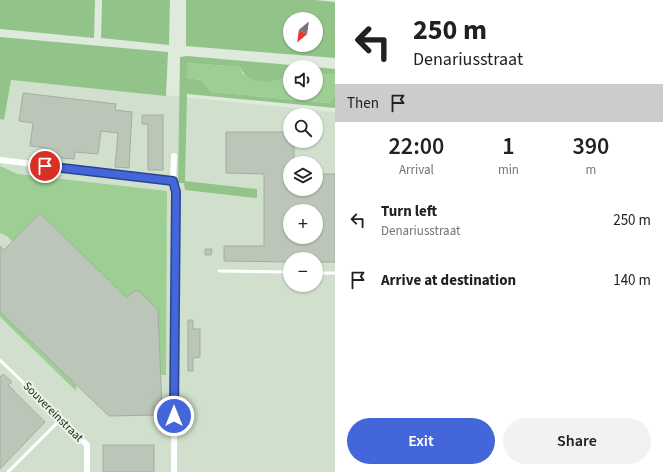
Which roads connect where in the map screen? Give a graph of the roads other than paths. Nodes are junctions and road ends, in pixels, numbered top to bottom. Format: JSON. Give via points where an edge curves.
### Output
{"nodes":[{"id":1,"x":174,"y":156,"type":"dead end"},
{"id":2,"x":0,"y":160,"type":"edge"},
{"id":3,"x":173,"y":181,"type":"junction"},
{"id":4,"x":219,"y":271,"type":"dead end"},
{"id":5,"x":283,"y":272,"type":"edge"},
{"id":6,"x":323,"y":273,"type":"edge"},
{"id":7,"x":335,"y":273,"type":"edge"},
{"id":8,"x":0,"y":360,"type":"edge"},
{"id":9,"x":61,"y":419,"type":"junction"},
{"id":10,"x":68,"y":426,"type":"joint"},
{"id":11,"x":8,"y":472,"type":"edge"},
{"id":12,"x":87,"y":472,"type":"edge"},
{"id":13,"x":174,"y":472,"type":"edge"}],
"edges":[{"from":1,"to":3,"type":"street"},
{"from":2,"to":3,"type":"street"},
{"from":3,"to":13,"type":"street","via":[[176,192]]},
{"from":4,"to":5,"type":"lane"},
{"from":6,"to":7,"type":"lane"},
{"from":8,"to":9,"type":"lane","name":"Souvereinstraat"},
{"from":9,"to":10,"type":"lane","name":"Souvereinstraat"},
{"from":9,"to":11,"type":"lane"},
{"from":10,"to":12,"type":"street","name":"Souvereinstraat","via":[[87,445]]}]}
